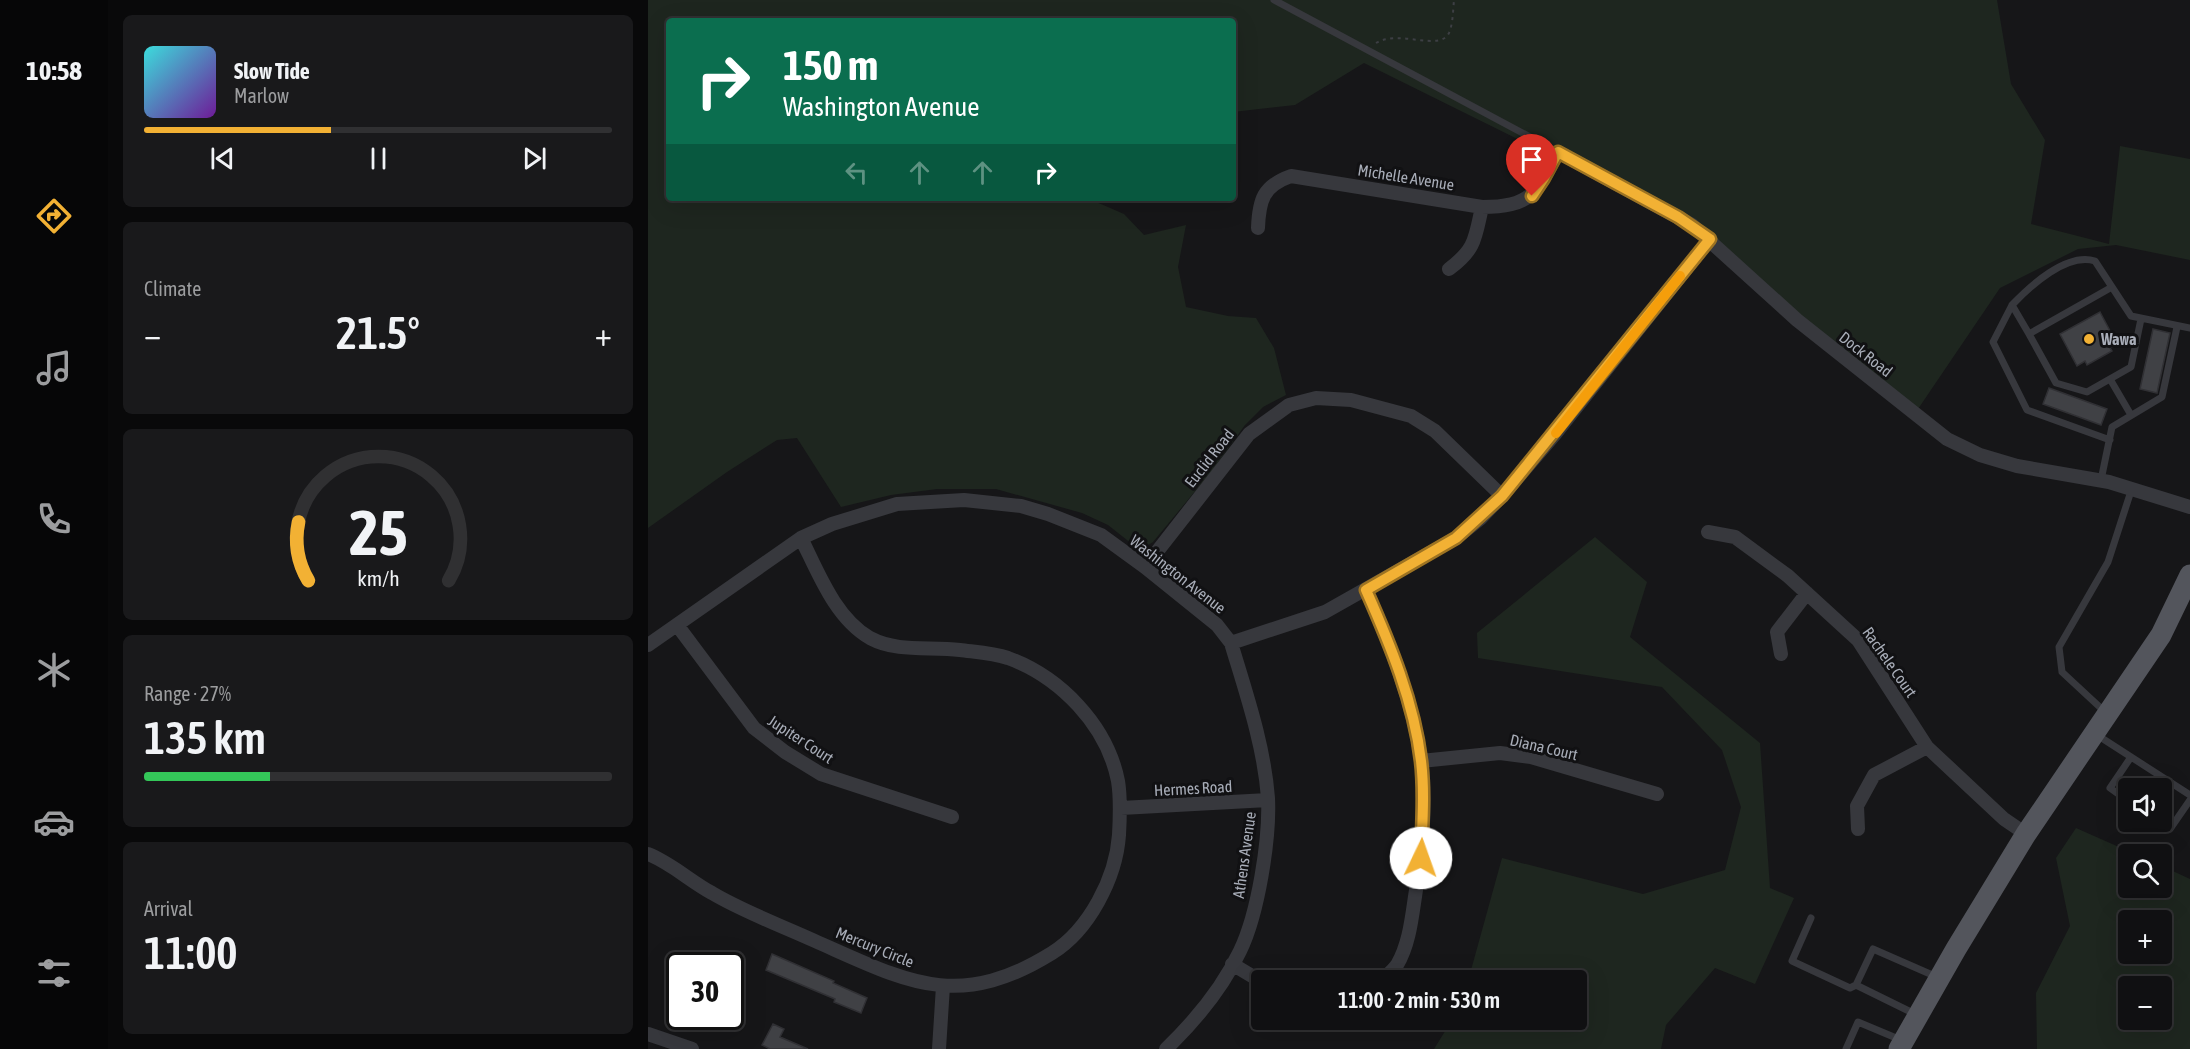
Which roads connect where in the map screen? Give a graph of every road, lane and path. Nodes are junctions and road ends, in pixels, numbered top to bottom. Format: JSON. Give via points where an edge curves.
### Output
{"nodes":[{"id":1,"x":1274,"y":0,"type":"edge"},
{"id":2,"x":1454,"y":0,"type":"edge"},
{"id":3,"x":1368,"y":51,"type":"junction"},
{"id":4,"x":1558,"y":152,"type":"junction"},
{"id":5,"x":1482,"y":207,"type":"junction"},
{"id":6,"x":1258,"y":228,"type":"dead end"},
{"id":7,"x":1710,"y":239,"type":"junction"},
{"id":8,"x":1449,"y":269,"type":"dead end"},
{"id":9,"x":2112,"y":287,"type":"junction"},
{"id":10,"x":2012,"y":305,"type":"junction"},
{"id":11,"x":2141,"y":319,"type":"junction"},
{"id":12,"x":2177,"y":327,"type":"junction"},
{"id":13,"x":2190,"y":328,"type":"edge"},
{"id":14,"x":2030,"y":334,"type":"junction"},
{"id":15,"x":2110,"y":379,"type":"junction"},
{"id":16,"x":2132,"y":415,"type":"junction"},
{"id":17,"x":2110,"y":440,"type":"junction"},
{"id":18,"x":2101,"y":480,"type":"junction"},
{"id":19,"x":2132,"y":488,"type":"junction"},
{"id":20,"x":1502,"y":496,"type":"junction"},
{"id":21,"x":2190,"y":507,"type":"edge"},
{"id":22,"x":1708,"y":532,"type":"dead end"},
{"id":23,"x":801,"y":537,"type":"junction"},
{"id":24,"x":1145,"y":567,"type":"junction"},
{"id":25,"x":2190,"y":575,"type":"edge"},
{"id":26,"x":1366,"y":590,"type":"junction"},
{"id":27,"x":1807,"y":593,"type":"junction"},
{"id":28,"x":2190,"y":604,"type":"edge"},
{"id":29,"x":677,"y":626,"type":"junction"},
{"id":30,"x":2161,"y":634,"type":"junction"},
{"id":31,"x":1231,"y":642,"type":"junction"},
{"id":32,"x":648,"y":645,"type":"edge"},
{"id":33,"x":1781,"y":654,"type":"dead end"},
{"id":34,"x":2108,"y":715,"type":"junction"},
{"id":35,"x":2095,"y":734,"type":"junction"},
{"id":36,"x":1927,"y":747,"type":"junction"},
{"id":37,"x":2131,"y":757,"type":"junction"},
{"id":38,"x":1421,"y":761,"type":"junction"},
{"id":39,"x":1657,"y":794,"type":"dead end"},
{"id":40,"x":2118,"y":794,"type":"edge"},
{"id":41,"x":2190,"y":795,"type":"edge"},
{"id":42,"x":1268,"y":800,"type":"junction"},
{"id":43,"x":2190,"y":800,"type":"edge"},
{"id":44,"x":1121,"y":808,"type":"junction"},
{"id":45,"x":952,"y":817,"type":"dead end"},
{"id":46,"x":2172,"y":826,"type":"edge"},
{"id":47,"x":1858,"y":829,"type":"dead end"},
{"id":48,"x":2026,"y":834,"type":"junction"},
{"id":49,"x":648,"y":854,"type":"edge"},
{"id":50,"x":1811,"y":918,"type":"dead end"},
{"id":51,"x":1232,"y":964,"type":"junction"},
{"id":52,"x":1391,"y":970,"type":"edge"},
{"id":53,"x":1251,"y":975,"type":"edge"},
{"id":54,"x":1939,"y":978,"type":"junction"},
{"id":55,"x":1856,"y":985,"type":"junction"},
{"id":56,"x":943,"y":986,"type":"junction"},
{"id":57,"x":1918,"y":1015,"type":"junction"},
{"id":58,"x":648,"y":1034,"type":"edge"},
{"id":59,"x":1901,"y":1045,"type":"edge"},
{"id":60,"x":671,"y":1046,"type":"edge"},
{"id":61,"x":692,"y":1049,"type":"edge"},
{"id":62,"x":939,"y":1049,"type":"edge"},
{"id":63,"x":1166,"y":1049,"type":"edge"},
{"id":64,"x":1846,"y":1049,"type":"edge"}],
"edges":[{"from":1,"to":3,"type":"lane"},
{"from":2,"to":3,"type":"path","via":[[1449,34],[1443,40],[1391,36]]},
{"from":3,"to":4,"type":"lane"},
{"from":4,"to":5,"type":"street","name":"Michelle Avenue","via":[[1532,196],[1500,207]]},
{"from":4,"to":7,"type":"street","name":"Dock Road","via":[[1678,217]]},
{"from":5,"to":6,"type":"street","name":"Michelle Avenue","via":[[1291,176],[1268,189],[1259,206]]},
{"from":5,"to":8,"type":"street","via":[[1473,246]]},
{"from":7,"to":18,"type":"street","name":"Dock Road","via":[[1797,320],[1947,439],[1980,455],[2017,466]]},
{"from":7,"to":20,"type":"street"},
{"from":9,"to":10,"type":"lane","via":[[2095,261],[2079,259],[2032,284]]},
{"from":9,"to":11,"type":"lane","via":[[2131,316]]},
{"from":9,"to":14,"type":"lane"},
{"from":10,"to":14,"type":"lane"},
{"from":10,"to":17,"type":"lane","via":[[1993,342],[2027,410]]},
{"from":11,"to":12,"type":"lane"},
{"from":11,"to":15,"type":"lane","via":[[2131,367]]},
{"from":12,"to":13,"type":"lane"},
{"from":12,"to":16,"type":"lane","via":[[2162,397]]},
{"from":14,"to":15,"type":"lane","via":[[2056,383],[2087,392]]},
{"from":15,"to":16,"type":"lane"},
{"from":16,"to":17,"type":"lane","via":[[2112,427]]},
{"from":17,"to":18,"type":"lane"},
{"from":18,"to":19,"type":"street","name":"Dock Road"},
{"from":19,"to":21,"type":"street","name":"Dock Road"},
{"from":19,"to":34,"type":"lane","via":[[2108,562],[2059,647],[2062,672]]},
{"from":20,"to":24,"type":"street","name":"Euclid Road","via":[[1435,431],[1411,416],[1351,400],[1316,398],[1288,405],[1249,434]]},
{"from":20,"to":26,"type":"street","via":[[1456,538]]},
{"from":22,"to":27,"type":"street","name":"Rachele Court","via":[[1735,537]]},
{"from":23,"to":24,"type":"street","name":"Washington Avenue","via":[[897,504],[997,502],[1048,514],[1101,535]]},
{"from":23,"to":29,"type":"street","name":"Washington Avenue"},
{"from":23,"to":44,"type":"street","name":"Mercury Circle","via":[[838,607],[871,639],[897,648],[1006,657],[1038,672],[1064,691],[1090,720],[1106,747],[1117,779]]},
{"from":24,"to":31,"type":"street","name":"Washington Avenue","via":[[1217,625]]},
{"from":25,"to":30,"type":"main road"},
{"from":26,"to":31,"type":"street","via":[[1325,612]]},
{"from":26,"to":38,"type":"street","via":[[1390,644],[1414,722]]},
{"from":27,"to":33,"type":"street","via":[[1777,632]]},
{"from":27,"to":36,"type":"street","name":"Rachele Court","via":[[1858,640]]},
{"from":28,"to":30,"type":"main road","via":[[2182,618]]},
{"from":29,"to":32,"type":"street","name":"Washington Avenue"},
{"from":29,"to":45,"type":"street","name":"Jupiter Court","via":[[753,728],[785,752],[821,774]]},
{"from":30,"to":34,"type":"main road"},
{"from":31,"to":42,"type":"street","name":"Athens Avenue","via":[[1262,754]]},
{"from":34,"to":35,"type":"main road"},
{"from":35,"to":37,"type":"lane"},
{"from":35,"to":48,"type":"main road"},
{"from":36,"to":47,"type":"street","via":[[1874,775],[1857,806]]},
{"from":36,"to":48,"type":"street","name":"Rachele Court","via":[[2004,819]]},
{"from":37,"to":40,"type":"lane","via":[[2110,788]]},
{"from":37,"to":41,"type":"lane"},
{"from":38,"to":39,"type":"street","name":"Diana Court","via":[[1500,753],[1531,757]]},
{"from":38,"to":52,"type":"street","via":[[1421,858],[1410,929]]},
{"from":42,"to":44,"type":"street","name":"Hermes Road"},
{"from":42,"to":51,"type":"street","name":"Athens Avenue","via":[[1264,856],[1252,916]]},
{"from":43,"to":46,"type":"lane"},
{"from":44,"to":56,"type":"street","name":"Mercury Circle","via":[[1118,846],[1108,881],[1085,922],[1055,951],[1015,974],[977,985]]},
{"from":48,"to":54,"type":"main road"},
{"from":49,"to":56,"type":"street","name":"Mercury Circle","via":[[729,903],[904,979]]},
{"from":50,"to":55,"type":"lane","via":[[1792,961],[1850,988]]},
{"from":51,"to":53,"type":"street"},
{"from":51,"to":63,"type":"street","name":"Athens Avenue","via":[[1188,1027]]},
{"from":54,"to":55,"type":"lane","via":[[1873,949]]},
{"from":54,"to":57,"type":"main road"},
{"from":55,"to":57,"type":"lane"},
{"from":56,"to":62,"type":"street"},
{"from":57,"to":59,"type":"main road"},
{"from":58,"to":60,"type":"street"},
{"from":59,"to":64,"type":"lane","via":[[1858,1022]]},
{"from":60,"to":61,"type":"street"}]}
